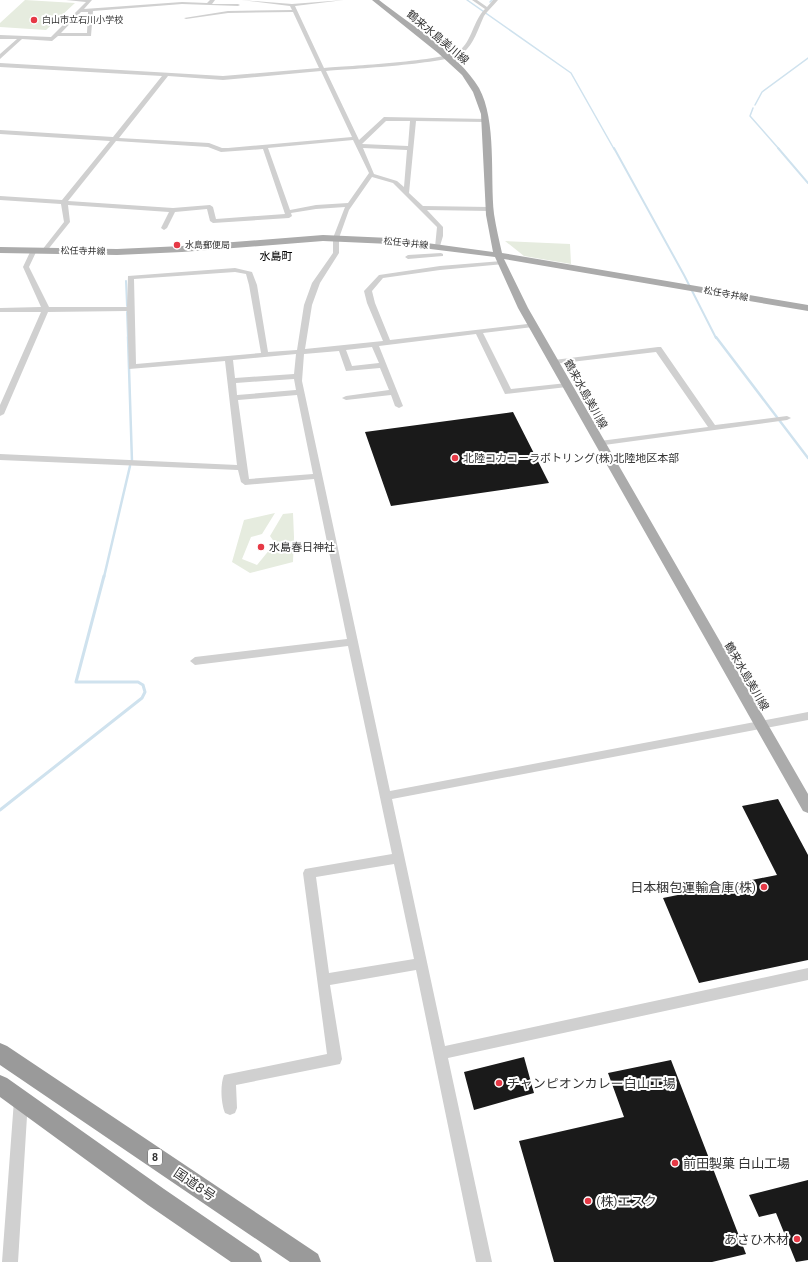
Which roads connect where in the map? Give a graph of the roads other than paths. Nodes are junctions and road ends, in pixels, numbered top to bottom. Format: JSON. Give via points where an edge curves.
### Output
{"nodes":[{"id":1,"x":68,"y":0,"type":"edge"},
{"id":2,"x":213,"y":0,"type":"edge"},
{"id":3,"x":342,"y":0,"type":"edge"},
{"id":4,"x":375,"y":0,"type":"edge"},
{"id":5,"x":474,"y":0,"type":"edge"},
{"id":6,"x":496,"y":0,"type":"edge"},
{"id":7,"x":240,"y":2,"type":"edge"},
{"id":8,"x":208,"y":5,"type":"junction"},
{"id":9,"x":293,"y":8,"type":"junction"},
{"id":10,"x":91,"y":10,"type":"junction"},
{"id":11,"x":80,"y":11,"type":"junction"},
{"id":12,"x":237,"y":11,"type":"junction"},
{"id":13,"x":486,"y":11,"type":"junction"},
{"id":14,"x":186,"y":18,"type":"dead end"},
{"id":15,"x":57,"y":34,"type":"junction"},
{"id":16,"x":0,"y":37,"type":"edge"},
{"id":17,"x":21,"y":38,"type":"junction"},
{"id":18,"x":0,"y":57,"type":"edge"},
{"id":19,"x":447,"y":57,"type":"junction"},
{"id":20,"x":0,"y":65,"type":"edge"},
{"id":21,"x":324,"y":70,"type":"junction"},
{"id":22,"x":166,"y":75,"type":"junction"},
{"id":23,"x":413,"y":119,"type":"junction"},
{"id":24,"x":485,"y":120,"type":"junction"},
{"id":25,"x":0,"y":132,"type":"edge"},
{"id":26,"x":115,"y":139,"type":"junction"},
{"id":27,"x":358,"y":143,"type":"junction"},
{"id":28,"x":266,"y":147,"type":"junction"},
{"id":29,"x":410,"y":148,"type":"junction"},
{"id":30,"x":371,"y":175,"type":"junction"},
{"id":31,"x":406,"y":194,"type":"junction"},
{"id":32,"x":0,"y":198,"type":"edge"},
{"id":33,"x":64,"y":202,"type":"junction"},
{"id":34,"x":349,"y":205,"type":"junction"},
{"id":35,"x":420,"y":208,"type":"junction"},
{"id":36,"x":490,"y":209,"type":"junction"},
{"id":37,"x":173,"y":210,"type":"junction"},
{"id":38,"x":288,"y":212,"type":"junction"},
{"id":39,"x":164,"y":228,"type":"dead end"},
{"id":40,"x":336,"y":238,"type":"junction"},
{"id":41,"x":411,"y":242,"type":"junction"},
{"id":42,"x":496,"y":243,"type":"junction"},
{"id":43,"x":0,"y":250,"type":"edge"},
{"id":44,"x":34,"y":250,"type":"junction"},
{"id":45,"x":441,"y":250,"type":"junction"},
{"id":46,"x":44,"y":251,"type":"junction"},
{"id":47,"x":476,"y":252,"type":"junction"},
{"id":48,"x":531,"y":261,"type":"junction"},
{"id":49,"x":502,"y":263,"type":"junction"},
{"id":50,"x":406,"y":265,"type":"junction"},
{"id":51,"x":446,"y":267,"type":"junction"},
{"id":52,"x":808,"y":308,"type":"edge"},
{"id":53,"x":130,"y":309,"type":"junction"},
{"id":54,"x":0,"y":310,"type":"edge"},
{"id":55,"x":44,"y":310,"type":"junction"},
{"id":56,"x":533,"y":324,"type":"junction"},
{"id":57,"x":478,"y":331,"type":"junction"},
{"id":58,"x":387,"y":342,"type":"junction"},
{"id":59,"x":375,"y":344,"type":"junction"},
{"id":60,"x":342,"y":348,"type":"junction"},
{"id":61,"x":300,"y":352,"type":"junction"},
{"id":62,"x":265,"y":355,"type":"junction"},
{"id":63,"x":229,"y":358,"type":"junction"},
{"id":64,"x":554,"y":362,"type":"junction"},
{"id":65,"x":383,"y":365,"type":"junction"},
{"id":66,"x":298,"y":376,"type":"junction"},
{"id":67,"x":232,"y":381,"type":"junction"},
{"id":68,"x":567,"y":385,"type":"junction"},
{"id":69,"x":300,"y":392,"type":"junction"},
{"id":70,"x":393,"y":392,"type":"junction"},
{"id":71,"x":234,"y":398,"type":"junction"},
{"id":72,"x":346,"y":398,"type":"dead end"},
{"id":73,"x":399,"y":406,"type":"dead end"},
{"id":74,"x":0,"y":414,"type":"edge"},
{"id":75,"x":781,"y":419,"type":"dead end"},
{"id":76,"x":713,"y":428,"type":"junction"},
{"id":77,"x":600,"y":444,"type":"junction"},
{"id":78,"x":0,"y":457,"type":"edge"},
{"id":79,"x":242,"y":468,"type":"junction"},
{"id":80,"x":316,"y":476,"type":"junction"},
{"id":81,"x":352,"y":642,"type":"junction"},
{"id":82,"x":195,"y":661,"type":"dead end"},
{"id":83,"x":808,"y":716,"type":"edge"},
{"id":84,"x":761,"y":724,"type":"junction"},
{"id":85,"x":386,"y":796,"type":"junction"},
{"id":86,"x":808,"y":807,"type":"edge"},
{"id":87,"x":399,"y":858,"type":"junction"},
{"id":88,"x":422,"y":963,"type":"junction"},
{"id":89,"x":808,"y":974,"type":"edge"},
{"id":90,"x":323,"y":980,"type":"junction"},
{"id":91,"x":0,"y":1053,"type":"edge"},
{"id":92,"x":440,"y":1053,"type":"junction"},
{"id":93,"x":0,"y":1085,"type":"edge"},
{"id":94,"x":21,"y":1100,"type":"junction"},
{"id":95,"x":230,"y":1108,"type":"dead end"},
{"id":96,"x":248,"y":1261,"type":"edge"},
{"id":97,"x":10,"y":1262,"type":"edge"},
{"id":98,"x":310,"y":1262,"type":"edge"},
{"id":99,"x":484,"y":1262,"type":"edge"}],
"edges":[{"from":1,"to":11,"type":"street","via":[[90,1]]},
{"from":2,"to":8,"type":"street"},
{"from":3,"to":9,"type":"street"},
{"from":4,"to":19,"type":"main road","name":"鶴来水島美川線"},
{"from":5,"to":13,"type":"street"},
{"from":6,"to":13,"type":"street"},
{"from":7,"to":8,"type":"street"},
{"from":7,"to":9,"type":"street","via":[[261,2]]},
{"from":7,"to":12,"type":"street"},
{"from":8,"to":10,"type":"street","via":[[182,3]]},
{"from":9,"to":12,"type":"street"},
{"from":9,"to":21,"type":"street"},
{"from":10,"to":11,"type":"street"},
{"from":10,"to":15,"type":"street","via":[[89,35]]},
{"from":11,"to":15,"type":"street"},
{"from":12,"to":14,"type":"street"},
{"from":13,"to":19,"type":"street","via":[[465,49]]},
{"from":15,"to":17,"type":"street","via":[[52,39]]},
{"from":16,"to":17,"type":"street"},
{"from":17,"to":18,"type":"street"},
{"from":19,"to":21,"type":"street"},
{"from":19,"to":24,"type":"main road","name":"鶴来水島美川線","via":[[473,85],[480,98]]},
{"from":20,"to":22,"type":"street"},
{"from":21,"to":22,"type":"street","via":[[223,78]]},
{"from":21,"to":27,"type":"street"},
{"from":22,"to":26,"type":"street"},
{"from":23,"to":24,"type":"street"},
{"from":23,"to":27,"type":"street","via":[[384,119]]},
{"from":23,"to":29,"type":"street"},
{"from":24,"to":36,"type":"main road","name":"鶴来水島美川線"},
{"from":25,"to":26,"type":"street"},
{"from":26,"to":28,"type":"street","via":[[209,145],[221,150]]},
{"from":26,"to":33,"type":"street"},
{"from":27,"to":28,"type":"street"},
{"from":27,"to":29,"type":"street"},
{"from":27,"to":30,"type":"street","via":[[371,169]]},
{"from":28,"to":38,"type":"street"},
{"from":29,"to":31,"type":"street"},
{"from":30,"to":31,"type":"street","via":[[395,182]]},
{"from":30,"to":34,"type":"street"},
{"from":31,"to":35,"type":"street"},
{"from":32,"to":33,"type":"street"},
{"from":33,"to":37,"type":"street"},
{"from":33,"to":46,"type":"street","via":[[67,222]]},
{"from":34,"to":38,"type":"street"},
{"from":34,"to":40,"type":"street"},
{"from":35,"to":36,"type":"street"},
{"from":35,"to":45,"type":"street","via":[[440,228]]},
{"from":36,"to":42,"type":"main road","name":"鶴来水島美川線"},
{"from":37,"to":38,"type":"street","via":[[210,207],[213,221],[289,216]]},
{"from":37,"to":39,"type":"street"},
{"from":40,"to":41,"type":"main road","name":"松任寺井線"},
{"from":40,"to":46,"type":"main road","name":"松任寺井線","via":[[117,252]]},
{"from":40,"to":61,"type":"street","via":[[336,253],[318,278],[308,305]]},
{"from":41,"to":45,"type":"main road","name":"松任寺井線"},
{"from":41,"to":50,"type":"street"},
{"from":42,"to":47,"type":"main road"},
{"from":42,"to":49,"type":"main road","name":"鶴来水島美川線"},
{"from":43,"to":44,"type":"main road","name":"松任寺井線"},
{"from":44,"to":46,"type":"main road","name":"松任寺井線"},
{"from":44,"to":55,"type":"street","via":[[26,267],[45,306]]},
{"from":45,"to":47,"type":"main road","name":"松任寺井線"},
{"from":45,"to":50,"type":"street"},
{"from":45,"to":51,"type":"street"},
{"from":47,"to":49,"type":"main road","name":"松任寺井線"},
{"from":48,"to":49,"type":"main road","name":"松任寺井線"},
{"from":48,"to":49,"type":"main road"},
{"from":48,"to":52,"type":"main road","name":"松任寺井線"},
{"from":49,"to":51,"type":"street"},
{"from":49,"to":56,"type":"main road","name":"鶴来水島美川線"},
{"from":50,"to":51,"type":"street"},
{"from":50,"to":58,"type":"street","via":[[380,276],[368,291]]},
{"from":53,"to":55,"type":"street"},
{"from":53,"to":62,"type":"street","via":[[130,277],[235,270],[249,272]]},
{"from":53,"to":63,"type":"street","via":[[132,367]]},
{"from":54,"to":55,"type":"street"},
{"from":55,"to":74,"type":"street"},
{"from":56,"to":57,"type":"street"},
{"from":56,"to":64,"type":"main road","name":"鶴来水島美川線"},
{"from":57,"to":58,"type":"street"},
{"from":57,"to":68,"type":"street","via":[[508,392]]},
{"from":58,"to":59,"type":"street"},
{"from":59,"to":60,"type":"street"},
{"from":59,"to":65,"type":"street"},
{"from":60,"to":61,"type":"street"},
{"from":60,"to":65,"type":"street","via":[[349,369]]},
{"from":61,"to":62,"type":"street"},
{"from":61,"to":66,"type":"street"},
{"from":62,"to":63,"type":"street"},
{"from":63,"to":67,"type":"street"},
{"from":64,"to":68,"type":"main road","name":"鶴来水島美川線"},
{"from":64,"to":76,"type":"street","via":[[658,349]]},
{"from":65,"to":70,"type":"street"},
{"from":66,"to":67,"type":"street"},
{"from":66,"to":69,"type":"street"},
{"from":67,"to":71,"type":"street"},
{"from":68,"to":77,"type":"main road","name":"鶴来水島美川線"},
{"from":69,"to":71,"type":"street"},
{"from":69,"to":80,"type":"street"},
{"from":70,"to":72,"type":"street"},
{"from":70,"to":73,"type":"street"},
{"from":71,"to":79,"type":"street"},
{"from":75,"to":76,"type":"street"},
{"from":76,"to":77,"type":"street"},
{"from":77,"to":84,"type":"main road","name":"鶴来水島美川線"},
{"from":78,"to":79,"type":"street"},
{"from":79,"to":80,"type":"street","via":[[245,482]]},
{"from":80,"to":81,"type":"street"},
{"from":81,"to":82,"type":"street"},
{"from":81,"to":85,"type":"street"},
{"from":83,"to":84,"type":"street"},
{"from":84,"to":85,"type":"street"},
{"from":84,"to":86,"type":"main road","name":"鶴来水島美川線"},
{"from":85,"to":87,"type":"street"},
{"from":87,"to":88,"type":"street"},
{"from":87,"to":90,"type":"street","via":[[309,873]]},
{"from":88,"to":90,"type":"street"},
{"from":88,"to":92,"type":"street"},
{"from":89,"to":92,"type":"street"},
{"from":90,"to":95,"type":"street","via":[[335,1059],[229,1080]]},
{"from":91,"to":98,"type":"highway","name":"国道8号","number":"8"},
{"from":92,"to":99,"type":"street"},
{"from":93,"to":94,"type":"highway"},
{"from":94,"to":96,"type":"highway"},
{"from":94,"to":97,"type":"street"}]}
